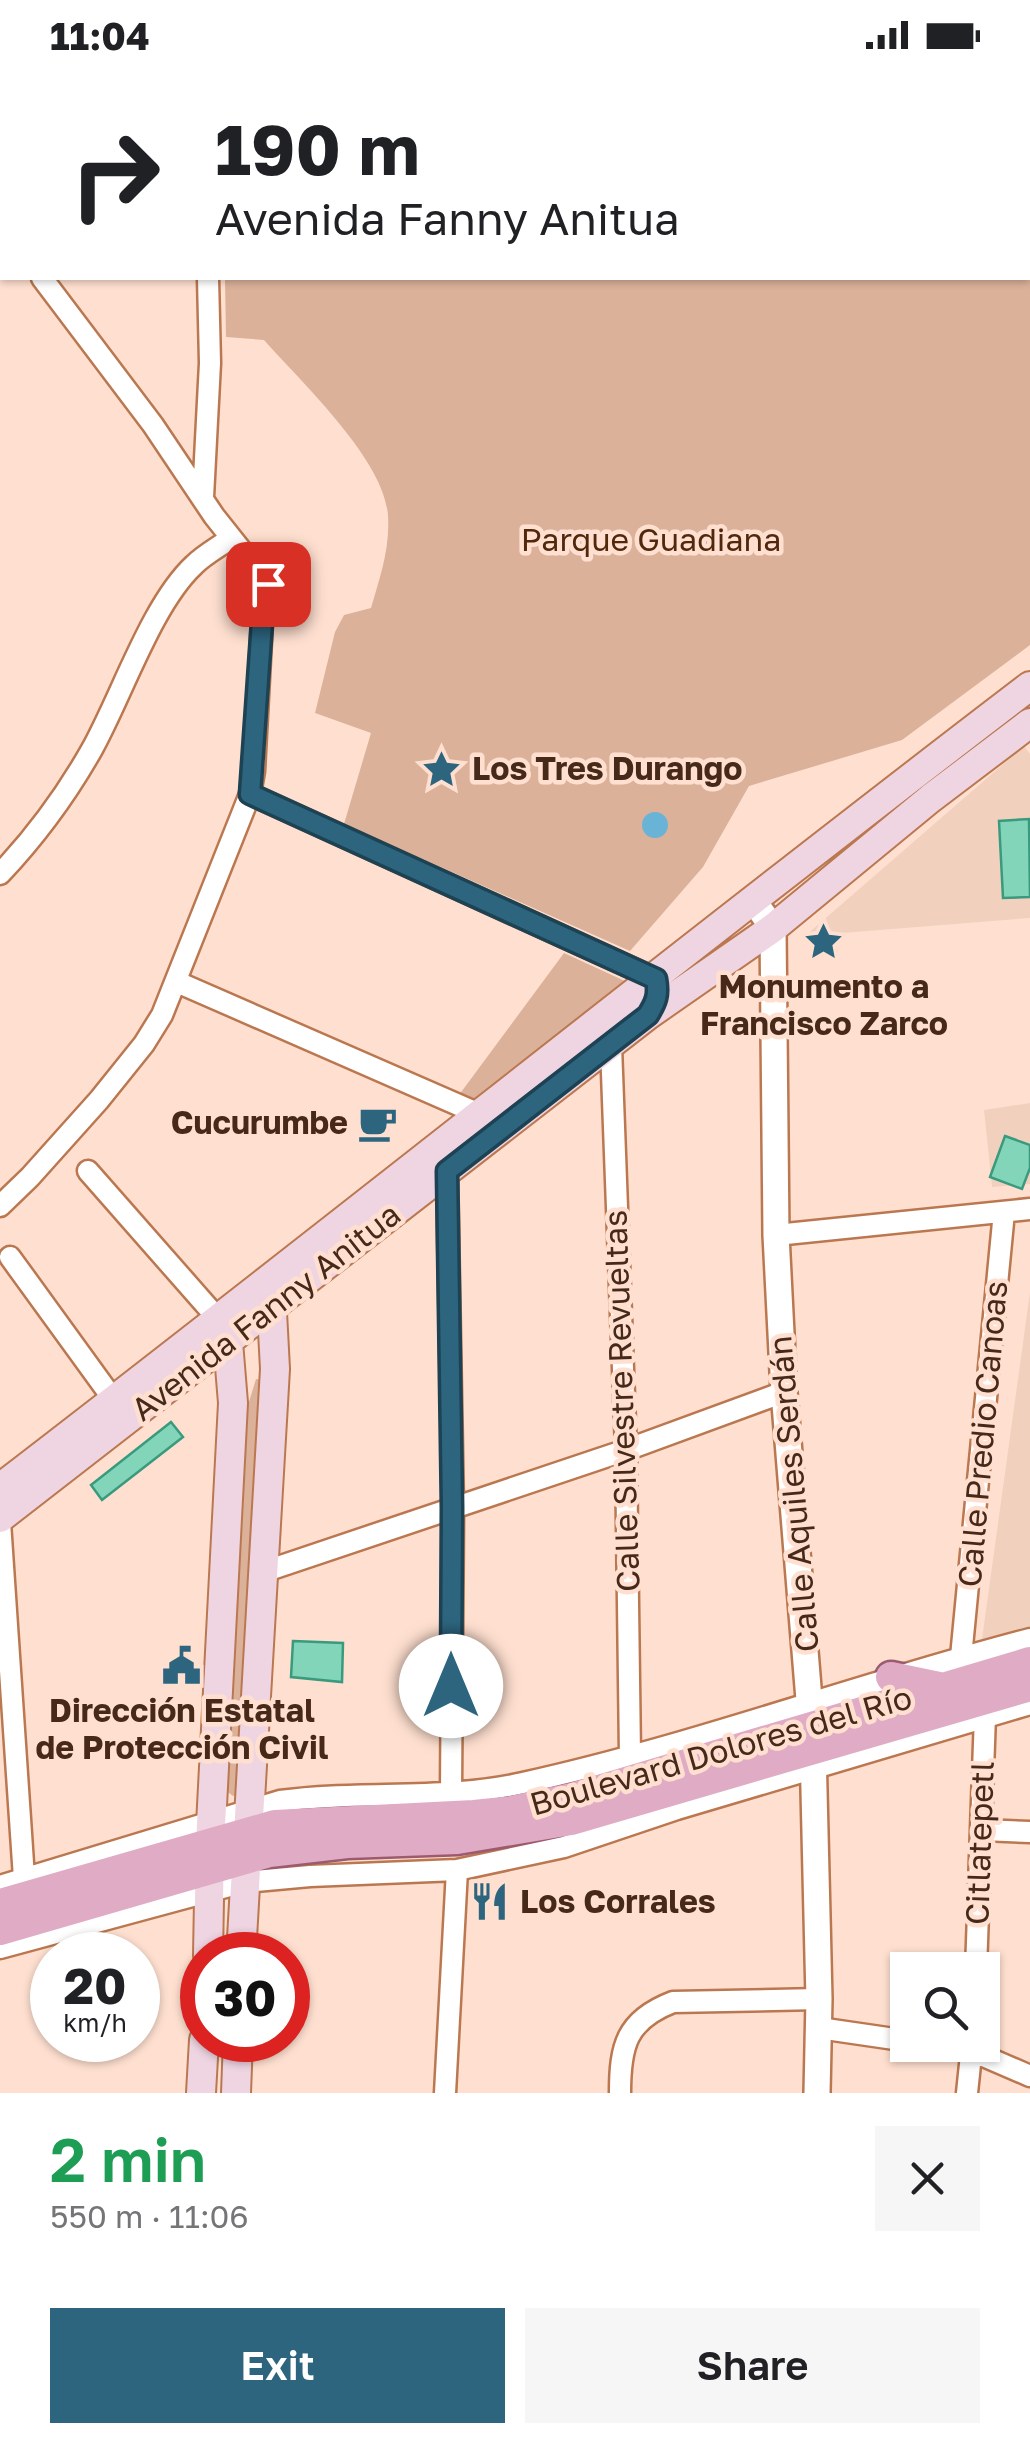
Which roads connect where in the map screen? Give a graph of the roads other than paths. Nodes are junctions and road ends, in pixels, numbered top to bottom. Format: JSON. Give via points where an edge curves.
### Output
{"nodes":[{"id":1,"x":43,"y":280,"type":"edge"},
{"id":2,"x":208,"y":280,"type":"edge"},
{"id":3,"x":203,"y":497,"type":"junction"},
{"id":4,"x":232,"y":538,"type":"junction"},
{"id":5,"x":1030,"y":686,"type":"edge"},
{"id":6,"x":1005,"y":705,"type":"junction"},
{"id":7,"x":1028,"y":729,"type":"edge"},
{"id":8,"x":250,"y":794,"type":"junction"},
{"id":9,"x":0,"y":874,"type":"edge"},
{"id":10,"x":754,"y":900,"type":"junction"},
{"id":11,"x":772,"y":928,"type":"junction"},
{"id":12,"x":656,"y":979,"type":"junction"},
{"id":13,"x":176,"y":982,"type":"junction"},
{"id":14,"x":648,"y":1015,"type":"junction"},
{"id":15,"x":611,"y":1046,"type":"junction"},
{"id":16,"x":494,"y":1121,"type":"junction"},
{"id":17,"x":88,"y":1171,"type":"dead end"},
{"id":18,"x":447,"y":1171,"type":"junction"},
{"id":19,"x":0,"y":1206,"type":"edge"},
{"id":20,"x":1030,"y":1209,"type":"edge"},
{"id":21,"x":1004,"y":1212,"type":"junction"},
{"id":22,"x":776,"y":1235,"type":"junction"},
{"id":23,"x":10,"y":1257,"type":"dead end"},
{"id":24,"x":271,"y":1294,"type":"junction"},
{"id":25,"x":228,"y":1332,"type":"junction"},
{"id":26,"x":272,"y":1365,"type":"junction"},
{"id":27,"x":784,"y":1392,"type":"junction"},
{"id":28,"x":233,"y":1403,"type":"junction"},
{"id":29,"x":121,"y":1410,"type":"junction"},
{"id":30,"x":626,"y":1450,"type":"junction"},
{"id":31,"x":0,"y":1488,"type":"edge"},
{"id":32,"x":452,"y":1508,"type":"junction"},
{"id":33,"x":0,"y":1520,"type":"edge"},
{"id":34,"x":263,"y":1572,"type":"junction"},
{"id":35,"x":1030,"y":1639,"type":"edge"},
{"id":36,"x":962,"y":1657,"type":"junction"},
{"id":37,"x":1030,"y":1662,"type":"edge"},
{"id":38,"x":892,"y":1677,"type":"junction"},
{"id":39,"x":1030,"y":1686,"type":"edge"},
{"id":40,"x":942,"y":1688,"type":"junction"},
{"id":41,"x":1030,"y":1704,"type":"edge"},
{"id":42,"x":984,"y":1716,"type":"junction"},
{"id":43,"x":812,"y":1736,"type":"junction"},
{"id":44,"x":630,"y":1756,"type":"junction"},
{"id":45,"x":519,"y":1784,"type":"junction"},
{"id":46,"x":450,"y":1792,"type":"junction"},
{"id":47,"x":572,"y":1798,"type":"junction"},
{"id":48,"x":982,"y":1830,"type":"junction"},
{"id":49,"x":1030,"y":1832,"type":"edge"},
{"id":50,"x":246,"y":1845,"type":"junction"},
{"id":51,"x":210,"y":1856,"type":"junction"},
{"id":52,"x":457,"y":1870,"type":"junction"},
{"id":53,"x":24,"y":1878,"type":"junction"},
{"id":54,"x":0,"y":1886,"type":"edge"},
{"id":55,"x":0,"y":1904,"type":"edge"},
{"id":56,"x":0,"y":1930,"type":"edge"},
{"id":57,"x":208,"y":1932,"type":"edge"},
{"id":58,"x":242,"y":1932,"type":"edge"},
{"id":59,"x":0,"y":1948,"type":"edge"},
{"id":60,"x":977,"y":1952,"type":"edge"},
{"id":61,"x":819,"y":1999,"type":"junction"},
{"id":62,"x":818,"y":2028,"type":"junction"},
{"id":63,"x":890,"y":2038,"type":"edge"},
{"id":64,"x":203,"y":2062,"type":"edge"},
{"id":65,"x":237,"y":2062,"type":"edge"},
{"id":66,"x":970,"y":2062,"type":"edge"},
{"id":67,"x":1000,"y":2062,"type":"edge"},
{"id":68,"x":1030,"y":2076,"type":"edge"},
{"id":69,"x":201,"y":2093,"type":"edge"},
{"id":70,"x":236,"y":2093,"type":"edge"},
{"id":71,"x":445,"y":2093,"type":"edge"},
{"id":72,"x":620,"y":2093,"type":"edge"},
{"id":73,"x":817,"y":2093,"type":"edge"},
{"id":74,"x":967,"y":2093,"type":"edge"}],
"edges":[{"from":1,"to":3,"type":"street"},
{"from":2,"to":3,"type":"street"},
{"from":3,"to":4,"type":"street"},
{"from":4,"to":8,"type":"street","via":[[268,584]]},
{"from":4,"to":9,"type":"street","via":[[180,580],[91,752]]},
{"from":5,"to":6,"type":"main road","name":"Avenida Fanny Anitua"},
{"from":6,"to":7,"type":"street"},
{"from":6,"to":10,"type":"main road","name":"Avenida Fanny Anitua"},
{"from":7,"to":11,"type":"main road","name":"Avenida Fanny Anitua","via":[[931,798]]},
{"from":8,"to":12,"type":"street"},
{"from":8,"to":13,"type":"street"},
{"from":10,"to":11,"type":"street"},
{"from":10,"to":12,"type":"main road","name":"Avenida Fanny Anitua"},
{"from":11,"to":14,"type":"main road","name":"Avenida Fanny Anitua"},
{"from":11,"to":22,"type":"street","name":"Calle Aquiles Serdán"},
{"from":12,"to":14,"type":"main road","via":[[657,999]]},
{"from":12,"to":16,"type":"main road","name":"Avenida Fanny Anitua"},
{"from":13,"to":16,"type":"street"},
{"from":13,"to":19,"type":"street","via":[[144,1044]]},
{"from":14,"to":15,"type":"main road","name":"Avenida Fanny Anitua"},
{"from":15,"to":16,"type":"main road","name":"Avenida Fanny Anitua"},
{"from":15,"to":30,"type":"street","name":"Calle Silvestre Revueltas"},
{"from":16,"to":18,"type":"main road","name":"Avenida Fanny Anitua"},
{"from":16,"to":24,"type":"main road","name":"Avenida Fanny Anitua"},
{"from":17,"to":25,"type":"street"},
{"from":18,"to":24,"type":"main road","name":"Avenida Fanny Anitua"},
{"from":18,"to":32,"type":"street"},
{"from":20,"to":21,"type":"street"},
{"from":21,"to":22,"type":"street"},
{"from":21,"to":36,"type":"street","name":"Calle Predio Canoas"},
{"from":22,"to":27,"type":"street","name":"Calle Aquiles Serdán"},
{"from":23,"to":29,"type":"street"},
{"from":24,"to":25,"type":"main road","name":"Avenida Fanny Anitua"},
{"from":24,"to":26,"type":"main road"},
{"from":25,"to":26,"type":"main road"},
{"from":25,"to":28,"type":"main road"},
{"from":25,"to":29,"type":"main road","name":"Avenida Fanny Anitua"},
{"from":26,"to":28,"type":"main road","via":[[251,1369]]},
{"from":26,"to":34,"type":"main road"},
{"from":27,"to":30,"type":"street"},
{"from":27,"to":43,"type":"street","name":"Calle Aquiles Serdán"},
{"from":28,"to":51,"type":"main road"},
{"from":29,"to":31,"type":"main road","name":"Avenida Fanny Anitua"},
{"from":29,"to":33,"type":"main road","name":"Avenida Fanny Anitua"},
{"from":30,"to":32,"type":"street"},
{"from":30,"to":44,"type":"street","name":"Calle Silvestre Revueltas"},
{"from":32,"to":34,"type":"street"},
{"from":32,"to":46,"type":"street"},
{"from":33,"to":53,"type":"street"},
{"from":34,"to":50,"type":"main road"},
{"from":35,"to":36,"type":"street"},
{"from":36,"to":38,"type":"street"},
{"from":37,"to":40,"type":"main road","name":"Boulevard Dolores del Río"},
{"from":38,"to":40,"type":"main road"},
{"from":38,"to":43,"type":"street"},
{"from":39,"to":43,"type":"main road","name":"Boulevard Dolores del Río"},
{"from":40,"to":43,"type":"main road","name":"Boulevard Dolores del Río"},
{"from":41,"to":42,"type":"street"},
{"from":42,"to":43,"type":"street"},
{"from":42,"to":48,"type":"street","name":"Citlatepetl"},
{"from":43,"to":44,"type":"street"},
{"from":43,"to":47,"type":"main road","name":"Boulevard Dolores del Río"},
{"from":43,"to":50,"type":"main road","name":"Boulevard Dolores del Río","via":[[572,1820],[508,1833]]},
{"from":43,"to":52,"type":"street","via":[[564,1846]]},
{"from":43,"to":61,"type":"street","name":"Calle Aquiles Serdán"},
{"from":44,"to":45,"type":"street"},
{"from":45,"to":46,"type":"street"},
{"from":45,"to":47,"type":"main road"},
{"from":46,"to":50,"type":"street","via":[[310,1797]]},
{"from":47,"to":50,"type":"main road","name":"Boulevard Dolores del Río","via":[[474,1816],[302,1822]]},
{"from":48,"to":49,"type":"street"},
{"from":48,"to":60,"type":"street","name":"Citlatepetl"},
{"from":50,"to":51,"type":"main road","name":"Boulevard Dolores del Río"},
{"from":50,"to":51,"type":"street"},
{"from":50,"to":52,"type":"street"},
{"from":50,"to":58,"type":"main road"},
{"from":51,"to":53,"type":"street"},
{"from":51,"to":55,"type":"main road","name":"Boulevard Dolores del Río"},
{"from":51,"to":56,"type":"main road","name":"Boulevard Dolores del Río"},
{"from":51,"to":57,"type":"main road"},
{"from":51,"to":59,"type":"street"},
{"from":52,"to":71,"type":"street"},
{"from":53,"to":54,"type":"street"},
{"from":61,"to":62,"type":"street","name":"Calle Aquiles Serdán"},
{"from":61,"to":72,"type":"street","via":[[673,2002],[651,2010],[625,2044]]},
{"from":62,"to":63,"type":"street"},
{"from":62,"to":73,"type":"street","name":"Calle Aquiles Serdán"},
{"from":64,"to":69,"type":"main road"},
{"from":65,"to":70,"type":"main road"},
{"from":66,"to":74,"type":"street"},
{"from":67,"to":68,"type":"street"}]}
